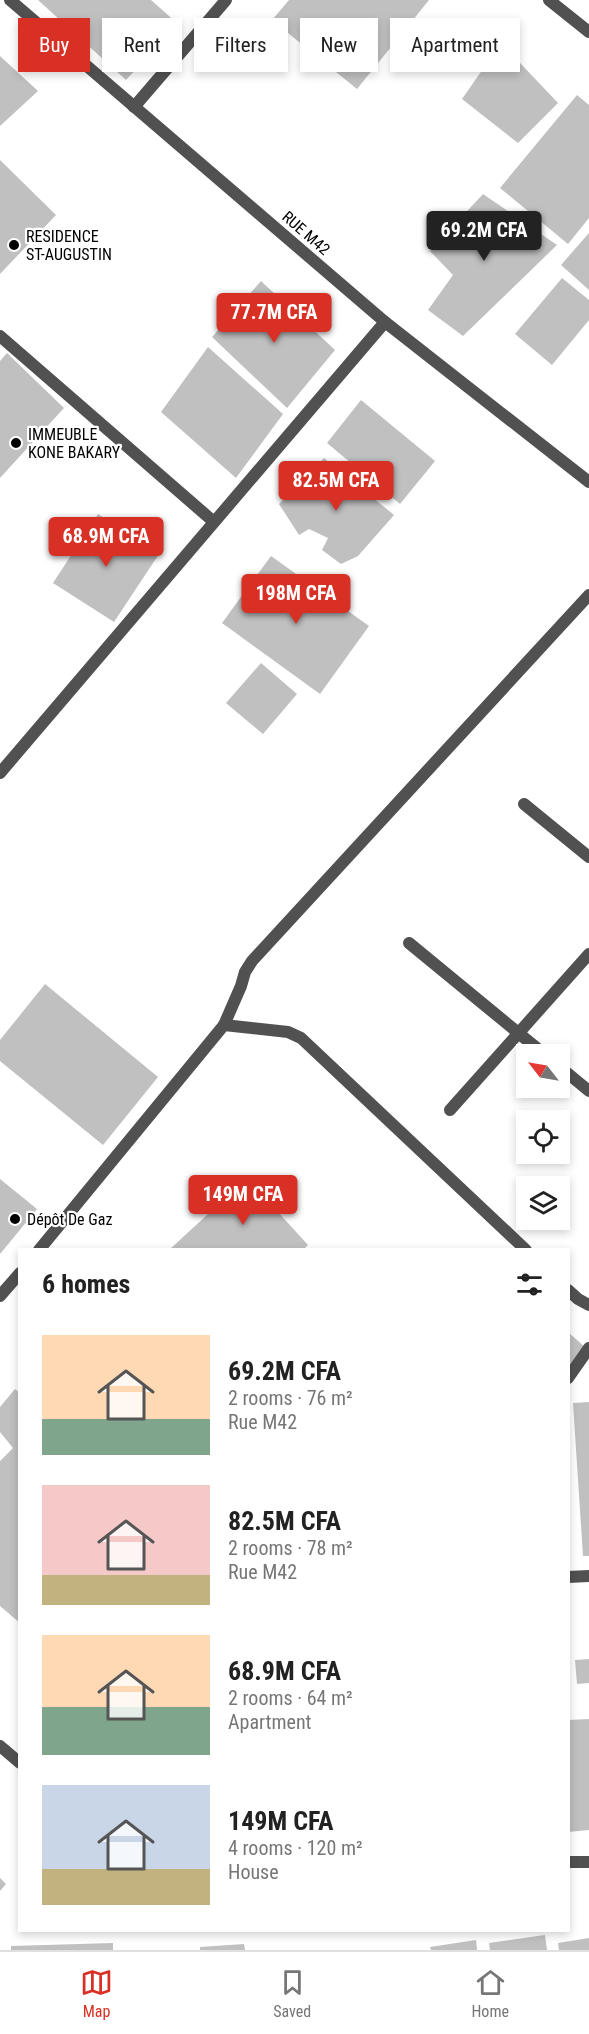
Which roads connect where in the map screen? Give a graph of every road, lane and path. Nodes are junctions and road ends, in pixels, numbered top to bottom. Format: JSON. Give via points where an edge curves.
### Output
{"nodes":[{"id":1,"x":10,"y":0,"type":"edge"},
{"id":2,"x":226,"y":0,"type":"edge"},
{"id":3,"x":549,"y":0,"type":"edge"},
{"id":4,"x":589,"y":33,"type":"edge"},
{"id":5,"x":134,"y":107,"type":"junction"},
{"id":6,"x":385,"y":322,"type":"junction"},
{"id":7,"x":0,"y":336,"type":"edge"},
{"id":8,"x":589,"y":482,"type":"edge"},
{"id":9,"x":214,"y":522,"type":"junction"},
{"id":10,"x":589,"y":595,"type":"edge"},
{"id":11,"x":0,"y":773,"type":"edge"},
{"id":12,"x":524,"y":804,"type":"dead end"},
{"id":13,"x":589,"y":857,"type":"edge"},
{"id":14,"x":409,"y":943,"type":"dead end"},
{"id":15,"x":589,"y":954,"type":"edge"},
{"id":16,"x":224,"y":1024,"type":"junction"},
{"id":17,"x":518,"y":1033,"type":"junction"},
{"id":18,"x":532,"y":1044,"type":"edge"},
{"id":19,"x":570,"y":1075,"type":"edge"},
{"id":20,"x":589,"y":1091,"type":"edge"},
{"id":21,"x":450,"y":1110,"type":"dead end"},
{"id":22,"x":41,"y":1248,"type":"edge"},
{"id":23,"x":524,"y":1248,"type":"edge"},
{"id":24,"x":18,"y":1275,"type":"edge"},
{"id":25,"x":570,"y":1292,"type":"edge"},
{"id":26,"x":0,"y":1296,"type":"edge"},
{"id":27,"x":589,"y":1305,"type":"edge"},
{"id":28,"x":589,"y":1348,"type":"edge"},
{"id":29,"x":570,"y":1375,"type":"edge"},
{"id":30,"x":589,"y":1576,"type":"edge"},
{"id":31,"x":570,"y":1577,"type":"edge"},
{"id":32,"x":0,"y":1746,"type":"edge"},
{"id":33,"x":18,"y":1761,"type":"edge"},
{"id":34,"x":570,"y":1862,"type":"edge"},
{"id":35,"x":589,"y":1862,"type":"edge"}],
"edges":[{"from":1,"to":5,"type":"street","name":"RUE M42"},
{"from":2,"to":5,"type":"street"},
{"from":3,"to":4,"type":"street"},
{"from":5,"to":6,"type":"street","name":"RUE M42"},
{"from":6,"to":8,"type":"street","name":"RUE M42"},
{"from":6,"to":9,"type":"street"},
{"from":7,"to":9,"type":"street"},
{"from":9,"to":11,"type":"street"},
{"from":10,"to":16,"type":"street","via":[[252,962]]},
{"from":12,"to":13,"type":"street"},
{"from":14,"to":17,"type":"street"},
{"from":15,"to":17,"type":"street"},
{"from":16,"to":22,"type":"street"},
{"from":16,"to":23,"type":"street","via":[[288,1032],[301,1038]]},
{"from":17,"to":18,"type":"street"},
{"from":17,"to":21,"type":"street"},
{"from":19,"to":20,"type":"street"},
{"from":24,"to":26,"type":"street"},
{"from":25,"to":27,"type":"street"},
{"from":28,"to":29,"type":"street"},
{"from":30,"to":31,"type":"street"},
{"from":32,"to":33,"type":"street"},
{"from":34,"to":35,"type":"street"}]}
